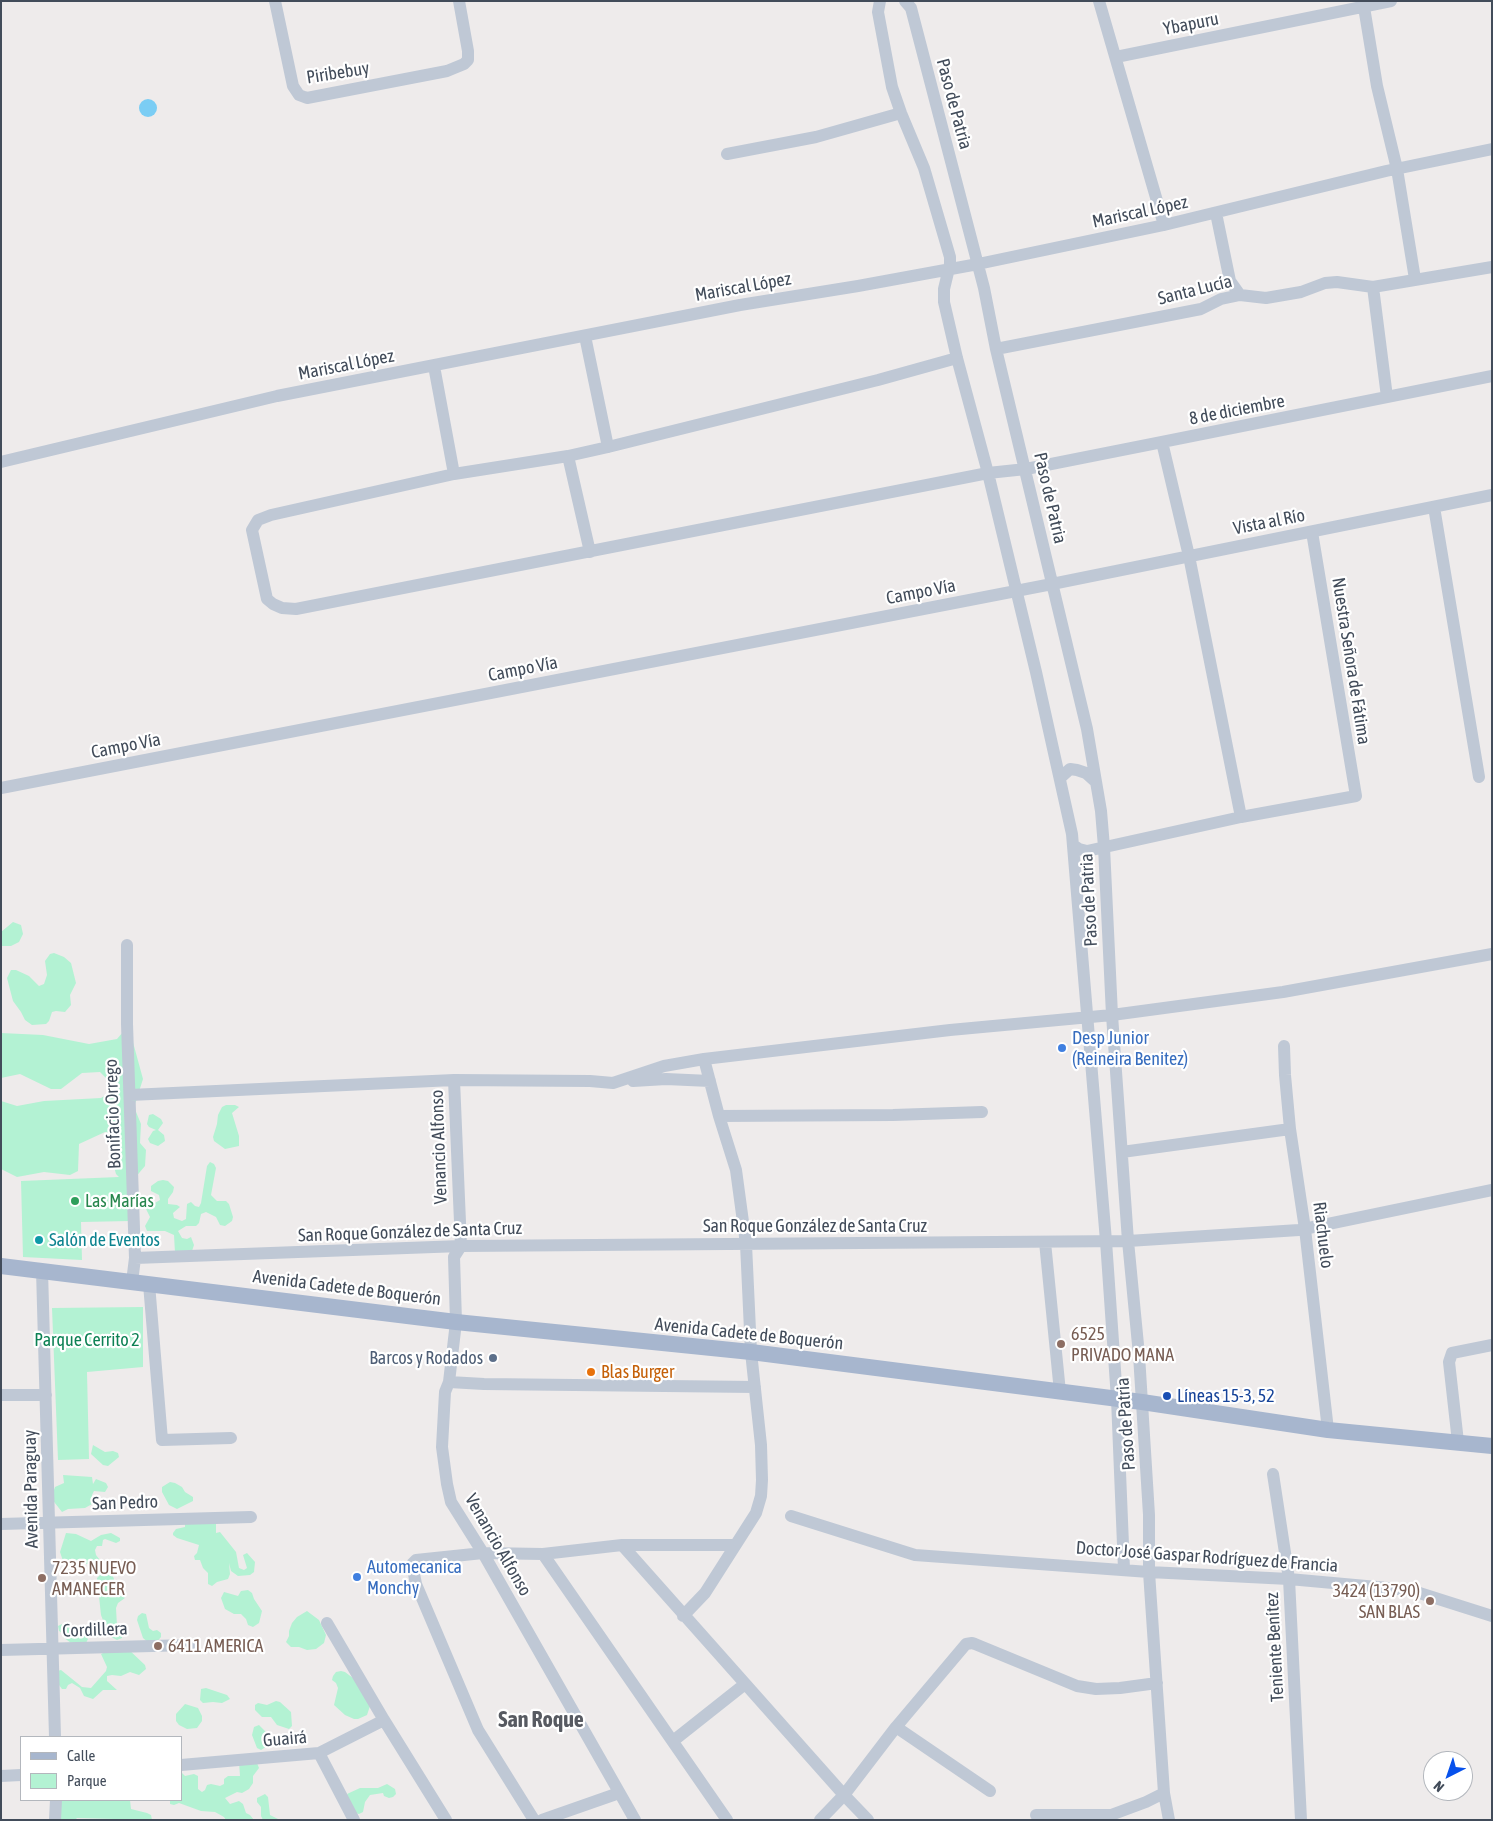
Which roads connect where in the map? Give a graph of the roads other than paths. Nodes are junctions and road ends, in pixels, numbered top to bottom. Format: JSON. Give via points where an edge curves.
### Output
{"nodes":[{"id":1,"x":275,"y":1,"type":"edge"},
{"id":2,"x":459,"y":1,"type":"edge"},
{"id":3,"x":880,"y":1,"type":"edge"},
{"id":4,"x":905,"y":1,"type":"edge"},
{"id":5,"x":1099,"y":1,"type":"edge"},
{"id":6,"x":1390,"y":1,"type":"edge"},
{"id":7,"x":1364,"y":4,"type":"edge"},
{"id":8,"x":1116,"y":57,"type":"junction"},
{"id":9,"x":900,"y":113,"type":"junction"},
{"id":10,"x":1492,"y":149,"type":"edge"},
{"id":11,"x":728,"y":154,"type":"dead end"},
{"id":12,"x":1397,"y":169,"type":"junction"},
{"id":13,"x":1216,"y":213,"type":"junction"},
{"id":14,"x":1164,"y":225,"type":"junction"},
{"id":15,"x":978,"y":264,"type":"junction"},
{"id":16,"x":1492,"y":268,"type":"edge"},
{"id":17,"x":949,"y":270,"type":"junction"},
{"id":18,"x":1415,"y":279,"type":"junction"},
{"id":19,"x":1230,"y":281,"type":"junction"},
{"id":20,"x":1373,"y":287,"type":"junction"},
{"id":21,"x":1240,"y":295,"type":"junction"},
{"id":22,"x":1221,"y":299,"type":"junction"},
{"id":23,"x":584,"y":336,"type":"junction"},
{"id":24,"x":996,"y":349,"type":"junction"},
{"id":25,"x":957,"y":358,"type":"junction"},
{"id":26,"x":434,"y":366,"type":"junction"},
{"id":27,"x":1492,"y":376,"type":"edge"},
{"id":28,"x":1387,"y":397,"type":"junction"},
{"id":29,"x":1162,"y":442,"type":"junction"},
{"id":30,"x":608,"y":447,"type":"junction"},
{"id":31,"x":568,"y":456,"type":"junction"},
{"id":32,"x":1,"y":462,"type":"edge"},
{"id":33,"x":1026,"y":468,"type":"junction"},
{"id":34,"x":988,"y":473,"type":"junction"},
{"id":35,"x":454,"y":474,"type":"junction"},
{"id":36,"x":1492,"y":495,"type":"edge"},
{"id":37,"x":1434,"y":507,"type":"junction"},
{"id":38,"x":1312,"y":532,"type":"junction"},
{"id":39,"x":590,"y":552,"type":"junction"},
{"id":40,"x":1189,"y":556,"type":"junction"},
{"id":41,"x":1052,"y":584,"type":"junction"},
{"id":42,"x":1016,"y":591,"type":"junction"},
{"id":43,"x":1479,"y":777,"type":"dead end"},
{"id":44,"x":1060,"y":778,"type":"junction"},
{"id":45,"x":1096,"y":782,"type":"junction"},
{"id":46,"x":1,"y":788,"type":"edge"},
{"id":47,"x":1241,"y":817,"type":"junction"},
{"id":48,"x":1072,"y":845,"type":"junction"},
{"id":49,"x":1104,"y":847,"type":"junction"},
{"id":50,"x":126,"y":945,"type":"dead end"},
{"id":51,"x":1492,"y":954,"type":"edge"},
{"id":52,"x":1112,"y":1016,"type":"junction"},
{"id":53,"x":1087,"y":1019,"type":"junction"},
{"id":54,"x":1284,"y":1046,"type":"dead end"},
{"id":55,"x":704,"y":1059,"type":"junction"},
{"id":56,"x":454,"y":1080,"type":"junction"},
{"id":57,"x":710,"y":1081,"type":"junction"},
{"id":58,"x":617,"y":1082,"type":"junction"},
{"id":59,"x":130,"y":1095,"type":"junction"},
{"id":60,"x":982,"y":1112,"type":"dead end"},
{"id":61,"x":719,"y":1116,"type":"junction"},
{"id":62,"x":1290,"y":1129,"type":"junction"},
{"id":63,"x":1122,"y":1152,"type":"junction"},
{"id":64,"x":1492,"y":1190,"type":"edge"},
{"id":65,"x":1305,"y":1229,"type":"junction"},
{"id":66,"x":1106,"y":1241,"type":"junction"},
{"id":67,"x":1128,"y":1241,"type":"junction"},
{"id":68,"x":1045,"y":1242,"type":"junction"},
{"id":69,"x":746,"y":1244,"type":"junction"},
{"id":70,"x":461,"y":1246,"type":"junction"},
{"id":71,"x":135,"y":1258,"type":"junction"},
{"id":72,"x":1,"y":1266,"type":"edge"},
{"id":73,"x":42,"y":1270,"type":"junction"},
{"id":74,"x":132,"y":1282,"type":"junction"},
{"id":75,"x":149,"y":1284,"type":"junction"},
{"id":76,"x":456,"y":1322,"type":"junction"},
{"id":77,"x":1492,"y":1345,"type":"edge"},
{"id":78,"x":751,"y":1352,"type":"junction"},
{"id":79,"x":449,"y":1382,"type":"junction"},
{"id":80,"x":755,"y":1387,"type":"junction"},
{"id":81,"x":1060,"y":1392,"type":"junction"},
{"id":82,"x":1,"y":1395,"type":"edge"},
{"id":83,"x":46,"y":1395,"type":"junction"},
{"id":84,"x":1116,"y":1399,"type":"junction"},
{"id":85,"x":1142,"y":1402,"type":"junction"},
{"id":86,"x":1328,"y":1430,"type":"junction"},
{"id":87,"x":232,"y":1438,"type":"dead end"},
{"id":88,"x":1458,"y":1442,"type":"junction"},
{"id":89,"x":1492,"y":1446,"type":"edge"},
{"id":90,"x":1273,"y":1474,"type":"dead end"},
{"id":91,"x":791,"y":1516,"type":"dead end"},
{"id":92,"x":251,"y":1517,"type":"dead end"},
{"id":93,"x":1,"y":1524,"type":"edge"},
{"id":94,"x":50,"y":1524,"type":"junction"},
{"id":95,"x":622,"y":1545,"type":"junction"},
{"id":96,"x":735,"y":1545,"type":"junction"},
{"id":97,"x":483,"y":1553,"type":"junction"},
{"id":98,"x":543,"y":1554,"type":"junction"},
{"id":99,"x":1124,"y":1569,"type":"junction"},
{"id":100,"x":1149,"y":1572,"type":"junction"},
{"id":101,"x":1289,"y":1579,"type":"junction"},
{"id":102,"x":684,"y":1616,"type":"junction"},
{"id":103,"x":1492,"y":1616,"type":"edge"},
{"id":104,"x":327,"y":1623,"type":"dead end"},
{"id":105,"x":190,"y":1645,"type":"dead end"},
{"id":106,"x":52,"y":1649,"type":"junction"},
{"id":107,"x":1,"y":1650,"type":"edge"},
{"id":108,"x":1157,"y":1682,"type":"junction"},
{"id":109,"x":745,"y":1684,"type":"junction"},
{"id":110,"x":384,"y":1720,"type":"junction"},
{"id":111,"x":896,"y":1727,"type":"junction"},
{"id":112,"x":55,"y":1736,"type":"edge"},
{"id":113,"x":673,"y":1741,"type":"junction"},
{"id":114,"x":319,"y":1753,"type":"junction"},
{"id":115,"x":182,"y":1765,"type":"edge"},
{"id":116,"x":20,"y":1775,"type":"edge"},
{"id":117,"x":1,"y":1776,"type":"edge"},
{"id":118,"x":990,"y":1791,"type":"dead end"},
{"id":119,"x":619,"y":1793,"type":"junction"},
{"id":120,"x":1164,"y":1793,"type":"junction"},
{"id":121,"x":844,"y":1795,"type":"junction"},
{"id":122,"x":56,"y":1801,"type":"edge"},
{"id":123,"x":1036,"y":1815,"type":"dead end"},
{"id":124,"x":56,"y":1820,"type":"edge"},
{"id":125,"x":354,"y":1820,"type":"edge"},
{"id":126,"x":446,"y":1820,"type":"edge"},
{"id":127,"x":534,"y":1820,"type":"edge"},
{"id":128,"x":542,"y":1820,"type":"edge"},
{"id":129,"x":635,"y":1820,"type":"edge"},
{"id":130,"x":727,"y":1820,"type":"edge"},
{"id":131,"x":820,"y":1820,"type":"edge"},
{"id":132,"x":868,"y":1820,"type":"edge"},
{"id":133,"x":1169,"y":1820,"type":"edge"},
{"id":134,"x":1301,"y":1820,"type":"edge"}],
"edges":[{"from":1,"to":2,"type":"street","name":"Piribebuy","via":[[293,86],[307,98],[447,71],[464,64],[468,60],[468,51]]},
{"from":3,"to":9,"type":"street","name":"Paso de Patria","via":[[878,12],[884,47]]},
{"from":4,"to":15,"type":"street","name":"Paso de Patria","via":[[911,8]]},
{"from":5,"to":8,"type":"street"},
{"from":6,"to":7,"type":"street","name":"Ybapuru"},
{"from":7,"to":8,"type":"street","name":"Ybapuru"},
{"from":7,"to":12,"type":"street","via":[[1377,86]]},
{"from":8,"to":14,"type":"street"},
{"from":9,"to":11,"type":"street","via":[[816,137]]},
{"from":9,"to":17,"type":"street","name":"Paso de Patria","via":[[924,168],[950,257]]},
{"from":10,"to":12,"type":"street","name":"Mariscal López"},
{"from":12,"to":13,"type":"street","name":"Mariscal López"},
{"from":12,"to":18,"type":"street"},
{"from":13,"to":14,"type":"street","name":"Mariscal López"},
{"from":13,"to":19,"type":"street"},
{"from":14,"to":15,"type":"street","name":"Mariscal López"},
{"from":15,"to":17,"type":"street","name":"Mariscal López"},
{"from":15,"to":24,"type":"street","name":"Paso de Patria"},
{"from":16,"to":18,"type":"street","name":"Santa Lucía"},
{"from":17,"to":23,"type":"street","name":"Mariscal López","via":[[740,305]]},
{"from":17,"to":25,"type":"street","name":"Paso de Patria","via":[[944,302]]},
{"from":18,"to":20,"type":"street","name":"Santa Lucía"},
{"from":19,"to":21,"type":"street"},
{"from":19,"to":22,"type":"street"},
{"from":20,"to":21,"type":"street","name":"Santa Lucía","via":[[1337,282],[1266,298]]},
{"from":20,"to":28,"type":"street"},
{"from":21,"to":22,"type":"street","name":"Santa Lucía"},
{"from":22,"to":24,"type":"street","name":"Santa Lucía","via":[[1201,309]]},
{"from":23,"to":26,"type":"street","name":"Mariscal López"},
{"from":23,"to":30,"type":"street"},
{"from":24,"to":33,"type":"street","name":"Paso de Patria"},
{"from":25,"to":30,"type":"street","name":"8 de diciembre"},
{"from":25,"to":34,"type":"street","name":"Paso de Patria"},
{"from":26,"to":32,"type":"street","name":"Mariscal López","via":[[277,396]]},
{"from":26,"to":35,"type":"street"},
{"from":27,"to":28,"type":"street","name":"8 de diciembre"},
{"from":28,"to":29,"type":"street","name":"8 de diciembre"},
{"from":29,"to":33,"type":"street","name":"8 de diciembre"},
{"from":29,"to":40,"type":"street"},
{"from":30,"to":31,"type":"street","name":"8 de diciembre"},
{"from":31,"to":35,"type":"street","name":"8 de diciembre"},
{"from":31,"to":39,"type":"street"},
{"from":33,"to":34,"type":"street","name":"8 de diciembre"},
{"from":33,"to":41,"type":"street","name":"Paso de Patria"},
{"from":34,"to":39,"type":"street","name":"8 de diciembre"},
{"from":34,"to":42,"type":"street","name":"Paso de Patria"},
{"from":35,"to":39,"type":"street","name":"8 de diciembre","via":[[258,520],[252,530],[267,598],[282,608],[296,609]]},
{"from":36,"to":37,"type":"street","name":"Vista al Río"},
{"from":37,"to":38,"type":"street","name":"Vista al Río"},
{"from":37,"to":43,"type":"street"},
{"from":38,"to":40,"type":"street","name":"Vista al Río"},
{"from":38,"to":47,"type":"street","name":"Nuestra Señora de Fátima","via":[[1356,796]]},
{"from":40,"to":41,"type":"street","name":"Vista al Río"},
{"from":40,"to":47,"type":"street"},
{"from":41,"to":42,"type":"street","name":"Campo Vía"},
{"from":41,"to":45,"type":"street","name":"Paso de Patria","via":[[1087,729]]},
{"from":42,"to":44,"type":"street","name":"Paso de Patria"},
{"from":42,"to":46,"type":"street","name":"Campo Vía"},
{"from":44,"to":45,"type":"street","via":[[1070,770],[1077,770]]},
{"from":44,"to":48,"type":"street","name":"Paso de Patria"},
{"from":45,"to":49,"type":"street","name":"Paso de Patria"},
{"from":47,"to":49,"type":"street"},
{"from":48,"to":49,"type":"street","via":[[1087,851]]},
{"from":48,"to":53,"type":"street","name":"Paso de Patria"},
{"from":49,"to":52,"type":"street","name":"Paso de Patria"},
{"from":50,"to":59,"type":"street","name":"Bonifacio Orrego"},
{"from":51,"to":52,"type":"street","via":[[1283,992]]},
{"from":52,"to":53,"type":"street"},
{"from":52,"to":63,"type":"street","name":"Paso de Patria"},
{"from":53,"to":55,"type":"street","via":[[950,1030]]},
{"from":53,"to":66,"type":"street","name":"Paso de Patria"},
{"from":54,"to":62,"type":"street","name":"Riachuelo"},
{"from":55,"to":57,"type":"street"},
{"from":55,"to":58,"type":"street","via":[[664,1066]]},
{"from":56,"to":58,"type":"street"},
{"from":56,"to":59,"type":"street"},
{"from":56,"to":70,"type":"street","name":"Venancio Alfonso"},
{"from":57,"to":58,"type":"street"},
{"from":57,"to":61,"type":"street"},
{"from":59,"to":71,"type":"street","name":"Bonifacio Orrego"},
{"from":60,"to":61,"type":"street","via":[[893,1116]]},
{"from":61,"to":69,"type":"street","via":[[736,1170]]},
{"from":62,"to":63,"type":"street"},
{"from":62,"to":65,"type":"street","name":"Riachuelo"},
{"from":63,"to":67,"type":"street","name":"Paso de Patria"},
{"from":64,"to":65,"type":"street","name":"San Roque González de Santa Cruz"},
{"from":65,"to":67,"type":"street","name":"San Roque González de Santa Cruz"},
{"from":65,"to":86,"type":"street","name":"Riachuelo"},
{"from":66,"to":67,"type":"street","name":"San Roque González de Santa Cruz"},
{"from":66,"to":68,"type":"street","name":"San Roque González de Santa Cruz"},
{"from":66,"to":84,"type":"street","name":"Paso de Patria"},
{"from":67,"to":85,"type":"street","name":"Paso de Patria"},
{"from":68,"to":69,"type":"street","name":"San Roque González de Santa Cruz"},
{"from":68,"to":81,"type":"street"},
{"from":69,"to":70,"type":"street","name":"San Roque González de Santa Cruz"},
{"from":69,"to":78,"type":"street"},
{"from":70,"to":71,"type":"street","name":"San Roque González de Santa Cruz"},
{"from":70,"to":76,"type":"street","name":"Venancio Alfonso","via":[[454,1257]]},
{"from":71,"to":74,"type":"street","name":"Bonifacio Orrego"},
{"from":72,"to":73,"type":"main road","name":"Avenida Cadete de Boquerón"},
{"from":73,"to":74,"type":"main road","name":"Avenida Cadete de Boquerón"},
{"from":73,"to":83,"type":"street","name":"Avenida Paraguay"},
{"from":74,"to":75,"type":"main road","name":"Avenida Cadete de Boquerón"},
{"from":75,"to":76,"type":"main road","name":"Avenida Cadete de Boquerón"},
{"from":75,"to":87,"type":"street","via":[[162,1440]]},
{"from":76,"to":78,"type":"main road","name":"Avenida Cadete de Boquerón"},
{"from":76,"to":79,"type":"street","name":"Venancio Alfonso"},
{"from":77,"to":88,"type":"street","via":[[1452,1353],[1449,1362]]},
{"from":78,"to":80,"type":"street"},
{"from":78,"to":81,"type":"main road","name":"Avenida Cadete de Boquerón"},
{"from":79,"to":80,"type":"street"},
{"from":79,"to":97,"type":"street","name":"Venancio Alfonso","via":[[445,1392],[442,1447],[447,1484],[451,1502]]},
{"from":80,"to":96,"type":"street","via":[[762,1466],[761,1496],[756,1512]]},
{"from":81,"to":84,"type":"main road","name":"Avenida Cadete de Boquerón"},
{"from":82,"to":83,"type":"street"},
{"from":83,"to":94,"type":"street","name":"Avenida Paraguay"},
{"from":84,"to":85,"type":"main road","name":"Avenida Cadete de Boquerón"},
{"from":84,"to":99,"type":"street","name":"Paso de Patria"},
{"from":85,"to":86,"type":"main road","name":"Avenida Cadete de Boquerón"},
{"from":85,"to":100,"type":"street","name":"Paso de Patria"},
{"from":86,"to":88,"type":"main road","name":"Avenida Cadete de Boquerón"},
{"from":88,"to":89,"type":"main road","name":"Avenida Cadete de Boquerón"},
{"from":90,"to":101,"type":"street","name":"Teniente Benítez"},
{"from":91,"to":99,"type":"street","name":"Doctor José Gaspar Rodríguez de Francia","via":[[915,1555]]},
{"from":92,"to":94,"type":"street","name":"San Pedro"},
{"from":93,"to":94,"type":"street","name":"San Pedro"},
{"from":94,"to":106,"type":"street","name":"Avenida Paraguay"},
{"from":95,"to":96,"type":"street"},
{"from":95,"to":98,"type":"street"},
{"from":95,"to":102,"type":"street"},
{"from":96,"to":102,"type":"street","via":[[705,1593]]},
{"from":97,"to":98,"type":"street"},
{"from":97,"to":119,"type":"street","name":"Venancio Alfonso"},
{"from":97,"to":127,"type":"street","via":[[416,1560],[412,1564],[416,1584],[478,1730]]},
{"from":98,"to":113,"type":"street"},
{"from":99,"to":100,"type":"street","name":"Doctor José Gaspar Rodríguez de Francia"},
{"from":100,"to":101,"type":"street","name":"Doctor José Gaspar Rodríguez de Francia"},
{"from":100,"to":108,"type":"street","name":"Paso de Patria"},
{"from":101,"to":103,"type":"street","name":"Doctor José Gaspar Rodríguez de Francia","via":[[1410,1590]]},
{"from":101,"to":134,"type":"street","name":"Teniente Benítez"},
{"from":102,"to":109,"type":"street"},
{"from":104,"to":110,"type":"street"},
{"from":105,"to":106,"type":"street","name":"Cordillera"},
{"from":106,"to":107,"type":"street","name":"Cordillera"},
{"from":106,"to":112,"type":"street","name":"Avenida Paraguay"},
{"from":108,"to":111,"type":"street","via":[[1120,1688],[1077,1686],[972,1643],[962,1648]]},
{"from":108,"to":120,"type":"street","name":"Paso de Patria"},
{"from":109,"to":113,"type":"street"},
{"from":109,"to":121,"type":"street"},
{"from":110,"to":114,"type":"street","name":"Guairá"},
{"from":110,"to":126,"type":"street"},
{"from":111,"to":118,"type":"street"},
{"from":111,"to":121,"type":"street"},
{"from":113,"to":130,"type":"street"},
{"from":114,"to":115,"type":"street","name":"Guairá"},
{"from":114,"to":125,"type":"street"},
{"from":116,"to":117,"type":"street"},
{"from":119,"to":128,"type":"street"},
{"from":119,"to":129,"type":"street","name":"Venancio Alfonso"},
{"from":120,"to":123,"type":"street","via":[[1111,1815]]},
{"from":120,"to":133,"type":"street","name":"Paso de Patria"},
{"from":121,"to":131,"type":"street"},
{"from":121,"to":132,"type":"street"},
{"from":122,"to":124,"type":"street"}]}
